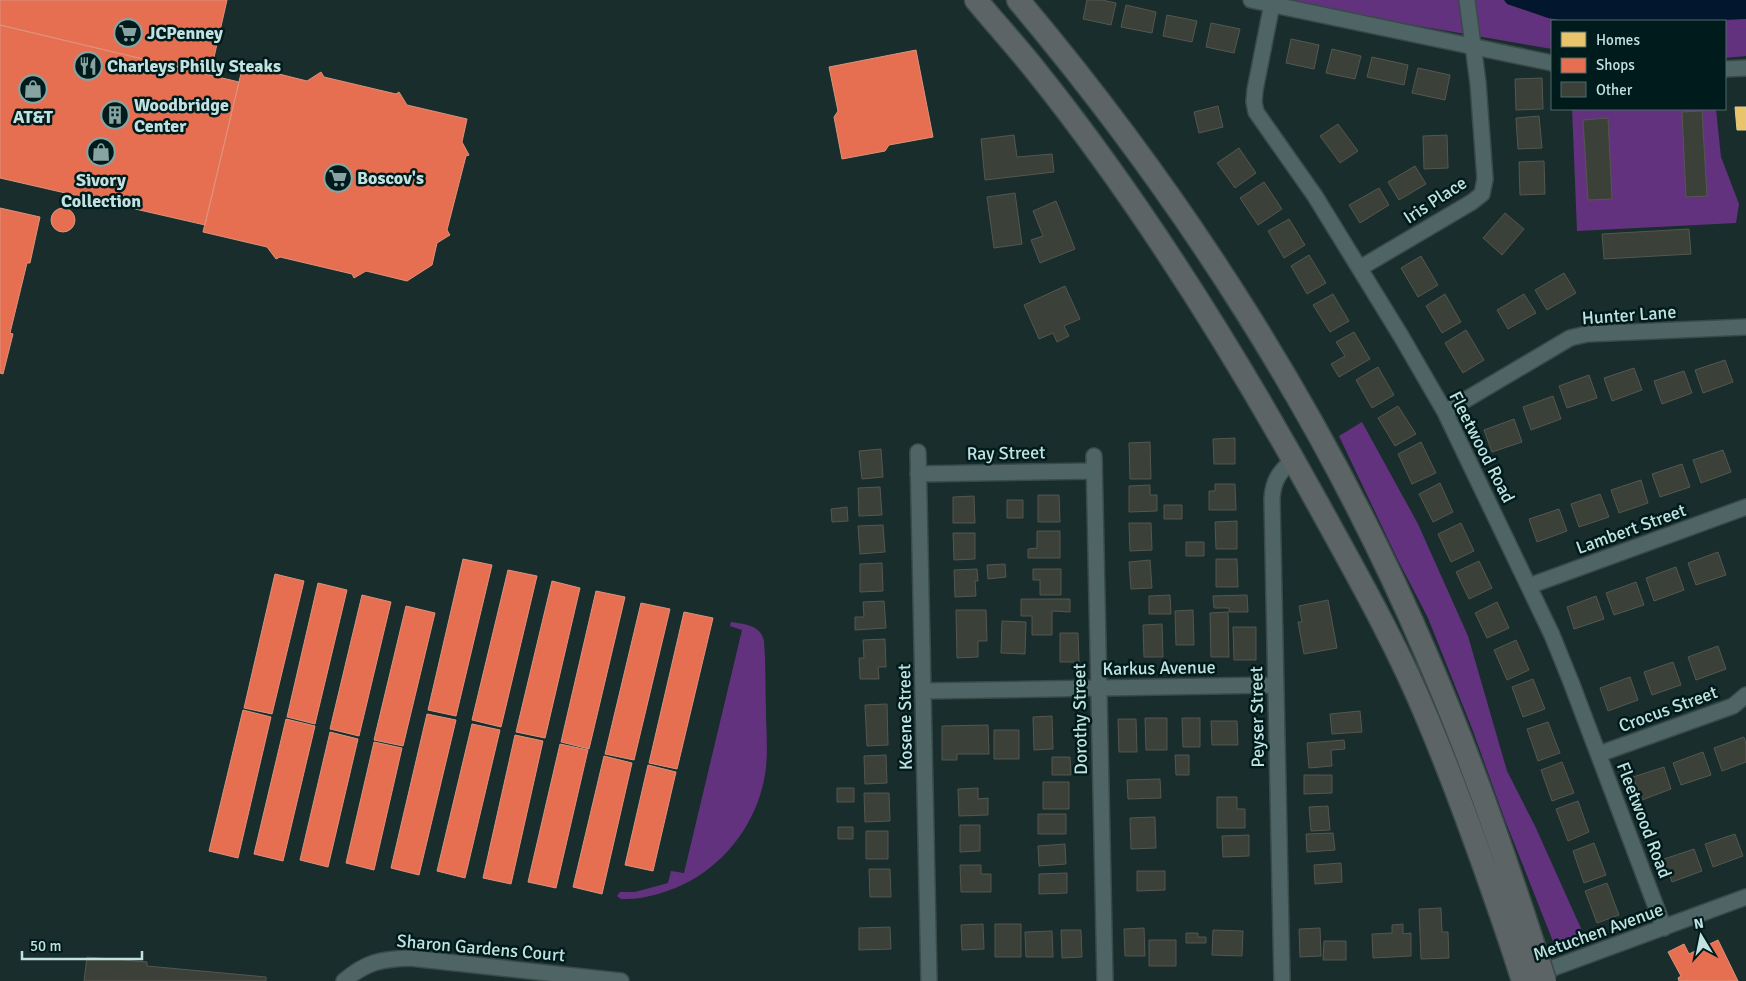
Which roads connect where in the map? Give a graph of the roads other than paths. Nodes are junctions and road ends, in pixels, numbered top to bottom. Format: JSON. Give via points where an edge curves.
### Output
{"nodes":[{"id":1,"x":976,"y":0,"type":"edge"},
{"id":2,"x":1018,"y":0,"type":"edge"},
{"id":3,"x":1251,"y":0,"type":"edge"},
{"id":4,"x":1272,"y":4,"type":"junction"},
{"id":5,"x":1468,"y":4,"type":"edge"},
{"id":6,"x":1474,"y":47,"type":"junction"},
{"id":7,"x":1551,"y":62,"type":"edge"},
{"id":8,"x":1746,"y":68,"type":"edge"},
{"id":9,"x":1726,"y":69,"type":"edge"},
{"id":10,"x":1360,"y":268,"type":"junction"},
{"id":11,"x":1746,"y":327,"type":"edge"},
{"id":12,"x":1445,"y":412,"type":"junction"},
{"id":13,"x":918,"y":452,"type":"dead end"},
{"id":14,"x":1294,"y":459,"type":"junction"},
{"id":15,"x":1094,"y":464,"type":"joint"},
{"id":16,"x":918,"y":474,"type":"junction"},
{"id":17,"x":1746,"y":507,"type":"edge"},
{"id":18,"x":1529,"y":586,"type":"junction"},
{"id":19,"x":1276,"y":685,"type":"junction"},
{"id":20,"x":1099,"y":688,"type":"junction"},
{"id":21,"x":923,"y":692,"type":"junction"},
{"id":22,"x":1746,"y":695,"type":"edge"},
{"id":23,"x":1599,"y":754,"type":"junction"},
{"id":24,"x":1746,"y":897,"type":"edge"},
{"id":25,"x":1664,"y":928,"type":"junction"},
{"id":26,"x":1522,"y":943,"type":"junction"},
{"id":27,"x":344,"y":981,"type":"edge"},
{"id":28,"x":622,"y":981,"type":"edge"},
{"id":29,"x":929,"y":981,"type":"edge"},
{"id":30,"x":1104,"y":981,"type":"edge"},
{"id":31,"x":1282,"y":981,"type":"edge"},
{"id":32,"x":1518,"y":981,"type":"edge"},
{"id":33,"x":1523,"y":981,"type":"edge"},
{"id":34,"x":1545,"y":981,"type":"edge"}],
"edges":[{"from":1,"to":14,"type":"highway","via":[[1051,91],[1140,212],[1204,308]]},
{"from":2,"to":26,"type":"highway","via":[[1169,197],[1264,343],[1327,452],[1430,663],[1473,772]]},
{"from":3,"to":4,"type":"street"},
{"from":4,"to":6,"type":"street"},
{"from":4,"to":10,"type":"street","name":"Fleetwood Road","via":[[1255,90],[1256,112]]},
{"from":5,"to":6,"type":"street"},
{"from":6,"to":7,"type":"street"},
{"from":6,"to":10,"type":"street","name":"Iris Place","via":[[1484,179],[1482,194]]},
{"from":8,"to":9,"type":"street"},
{"from":10,"to":12,"type":"street","name":"Fleetwood Road"},
{"from":11,"to":12,"type":"street","name":"Hunter Lane","via":[[1587,334],[1570,338]]},
{"from":12,"to":18,"type":"street","name":"Fleetwood Road"},
{"from":13,"to":16,"type":"street","name":"Kosene Street"},
{"from":14,"to":19,"type":"street","name":"Peyser Street","via":[[1279,474],[1273,489]]},
{"from":14,"to":26,"type":"highway","via":[[1376,611],[1427,718],[1473,834]]},
{"from":15,"to":16,"type":"street","name":"Ray Street"},
{"from":15,"to":20,"type":"street","name":"Dorothy Street"},
{"from":16,"to":21,"type":"street","name":"Kosene Street"},
{"from":17,"to":18,"type":"street","name":"Lambert Street"},
{"from":18,"to":23,"type":"street","name":"Fleetwood Road"},
{"from":19,"to":20,"type":"street","name":"Karkus Avenue"},
{"from":19,"to":31,"type":"street","name":"Peyser Street"},
{"from":20,"to":21,"type":"street","name":"Karkus Avenue"},
{"from":20,"to":30,"type":"street","name":"Dorothy Street"},
{"from":21,"to":29,"type":"street","name":"Kosene Street"},
{"from":22,"to":23,"type":"street","name":"Crocus Street","via":[[1733,706]]},
{"from":23,"to":25,"type":"street","name":"Fleetwood Road"},
{"from":24,"to":25,"type":"street","name":"Metuchen Avenue"},
{"from":25,"to":32,"type":"street","name":"Metuchen Avenue"},
{"from":26,"to":33,"type":"highway","bridge":true},
{"from":26,"to":34,"type":"highway","bridge":true},
{"from":27,"to":28,"type":"street","name":"Sharon Gardens Court","via":[[365,966],[385,958]]}]}
